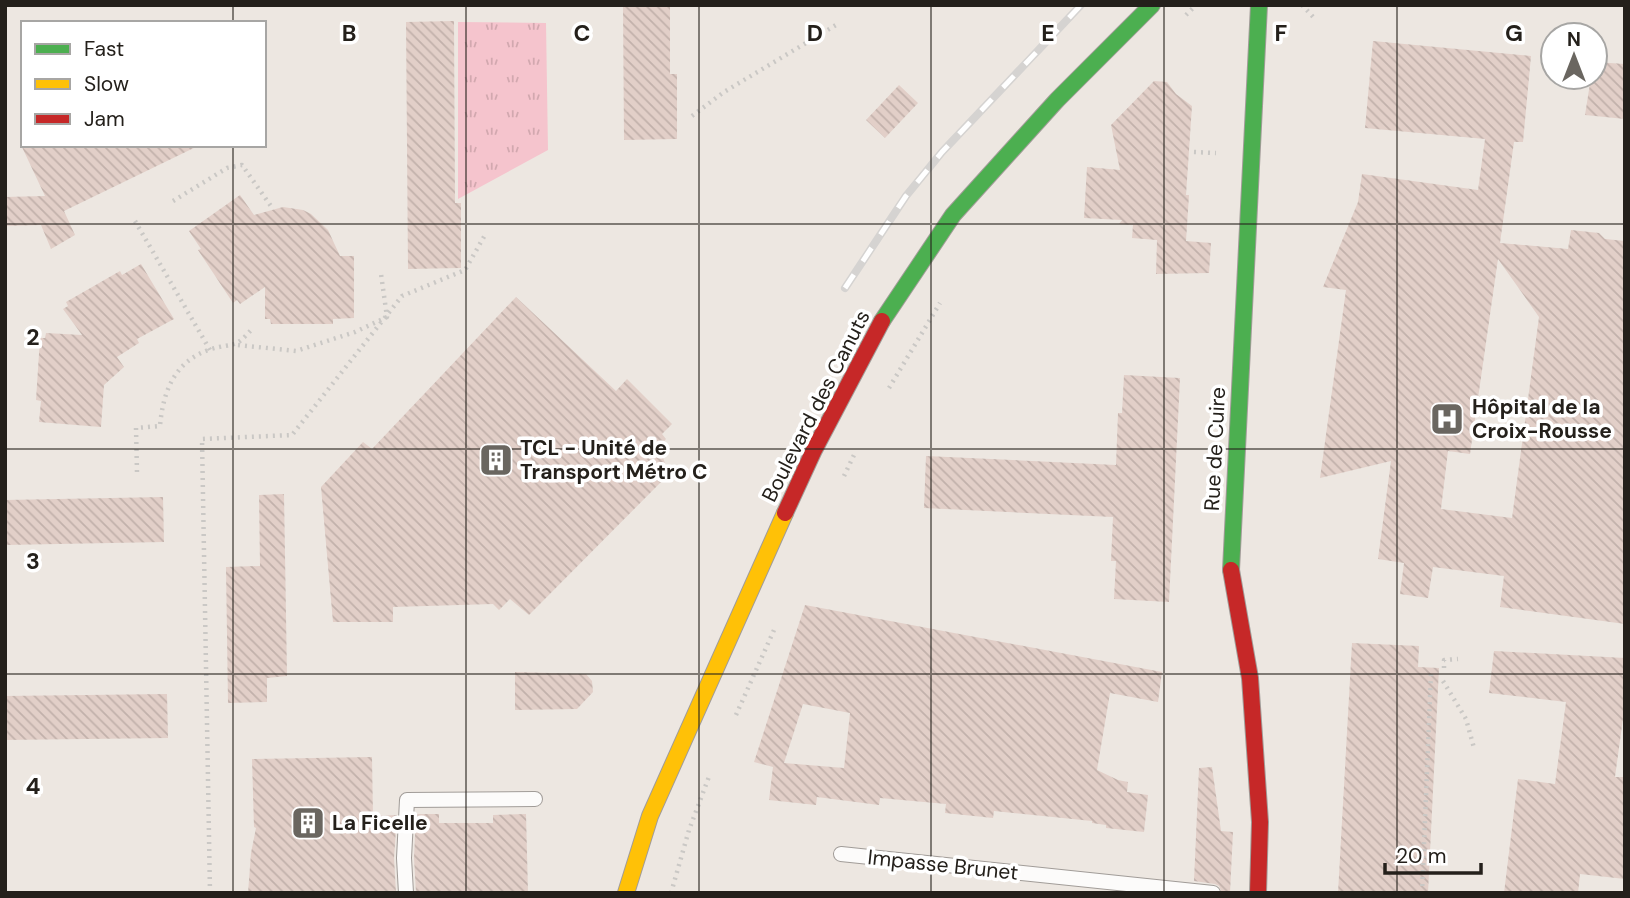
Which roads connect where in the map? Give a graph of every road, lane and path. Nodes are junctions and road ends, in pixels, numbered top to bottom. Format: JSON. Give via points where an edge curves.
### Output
{"nodes":[{"id":1,"x":1152,"y":5,"type":"edge"},
{"id":2,"x":1196,"y":5,"type":"edge"},
{"id":3,"x":1259,"y":5,"type":"edge"},
{"id":4,"x":1303,"y":5,"type":"edge"},
{"id":5,"x":1316,"y":20,"type":"dead end"},
{"id":6,"x":835,"y":25,"type":"dead end"},
{"id":7,"x":1177,"y":25,"type":"dead end"},
{"id":8,"x":692,"y":116,"type":"dead end"},
{"id":9,"x":1194,"y":152,"type":"dead end"},
{"id":10,"x":1216,"y":153,"type":"dead end"},
{"id":11,"x":173,"y":201,"type":"dead end"},
{"id":12,"x":273,"y":209,"type":"dead end"},
{"id":13,"x":135,"y":221,"type":"dead end"},
{"id":14,"x":485,"y":235,"type":"dead end"},
{"id":15,"x":382,"y":274,"type":"dead end"},
{"id":16,"x":941,"y":301,"type":"dead end"},
{"id":17,"x":387,"y":317,"type":"junction"},
{"id":18,"x":254,"y":328,"type":"dead end"},
{"id":19,"x":237,"y":345,"type":"junction"},
{"id":20,"x":210,"y":350,"type":"junction"},
{"id":21,"x":882,"y":398,"type":"dead end"},
{"id":22,"x":859,"y":446,"type":"dead end"},
{"id":23,"x":137,"y":472,"type":"dead end"},
{"id":24,"x":842,"y":481,"type":"dead end"},
{"id":25,"x":775,"y":627,"type":"dead end"},
{"id":26,"x":1458,"y":659,"type":"dead end"},
{"id":27,"x":1444,"y":668,"type":"dead end"},
{"id":28,"x":1431,"y":674,"type":"dead end"},
{"id":29,"x":1443,"y":681,"type":"dead end"},
{"id":30,"x":733,"y":721,"type":"dead end"},
{"id":31,"x":1474,"y":748,"type":"dead end"},
{"id":32,"x":712,"y":767,"type":"dead end"},
{"id":33,"x":535,"y":799,"type":"dead end"},
{"id":34,"x":841,"y":854,"type":"dead end"},
{"id":35,"x":210,"y":893,"type":"edge"},
{"id":36,"x":406,"y":893,"type":"edge"},
{"id":37,"x":626,"y":893,"type":"edge"},
{"id":38,"x":671,"y":893,"type":"edge"},
{"id":39,"x":1213,"y":893,"type":"edge"},
{"id":40,"x":1258,"y":893,"type":"edge"},
{"id":41,"x":1422,"y":893,"type":"edge"}],
"edges":[{"from":1,"to":37,"type":"main road","name":"Boulevard des Canuts","via":[[1057,100],[953,215],[874,333],[728,637],[650,817]]},
{"from":2,"to":7,"type":"path"},
{"from":3,"to":40,"type":"main road","name":"Rue de Cuire","via":[[1231,572],[1250,678],[1261,822]]},
{"from":4,"to":5,"type":"path"},
{"from":6,"to":8,"type":"path"},
{"from":9,"to":10,"type":"path"},
{"from":11,"to":12,"type":"path","via":[[227,168],[242,165]]},
{"from":13,"to":20,"type":"path"},
{"from":14,"to":17,"type":"path","via":[[465,270],[402,296]]},
{"from":15,"to":17,"type":"path"},
{"from":16,"to":21,"type":"path"},
{"from":17,"to":19,"type":"path","via":[[296,351]]},
{"from":17,"to":35,"type":"path","via":[[292,435],[201,439]]},
{"from":18,"to":19,"type":"path"},
{"from":19,"to":20,"type":"path"},
{"from":20,"to":23,"type":"path","via":[[171,379],[162,401],[160,426],[136,428]]},
{"from":22,"to":24,"type":"path"},
{"from":25,"to":30,"type":"path"},
{"from":26,"to":27,"type":"path","via":[[1444,660]]},
{"from":28,"to":41,"type":"path"},
{"from":29,"to":31,"type":"path","via":[[1466,719]]},
{"from":32,"to":38,"type":"path"},
{"from":33,"to":36,"type":"lane","via":[[407,800]]},
{"from":34,"to":39,"type":"lane","name":"Impasse Brunet"}]}
